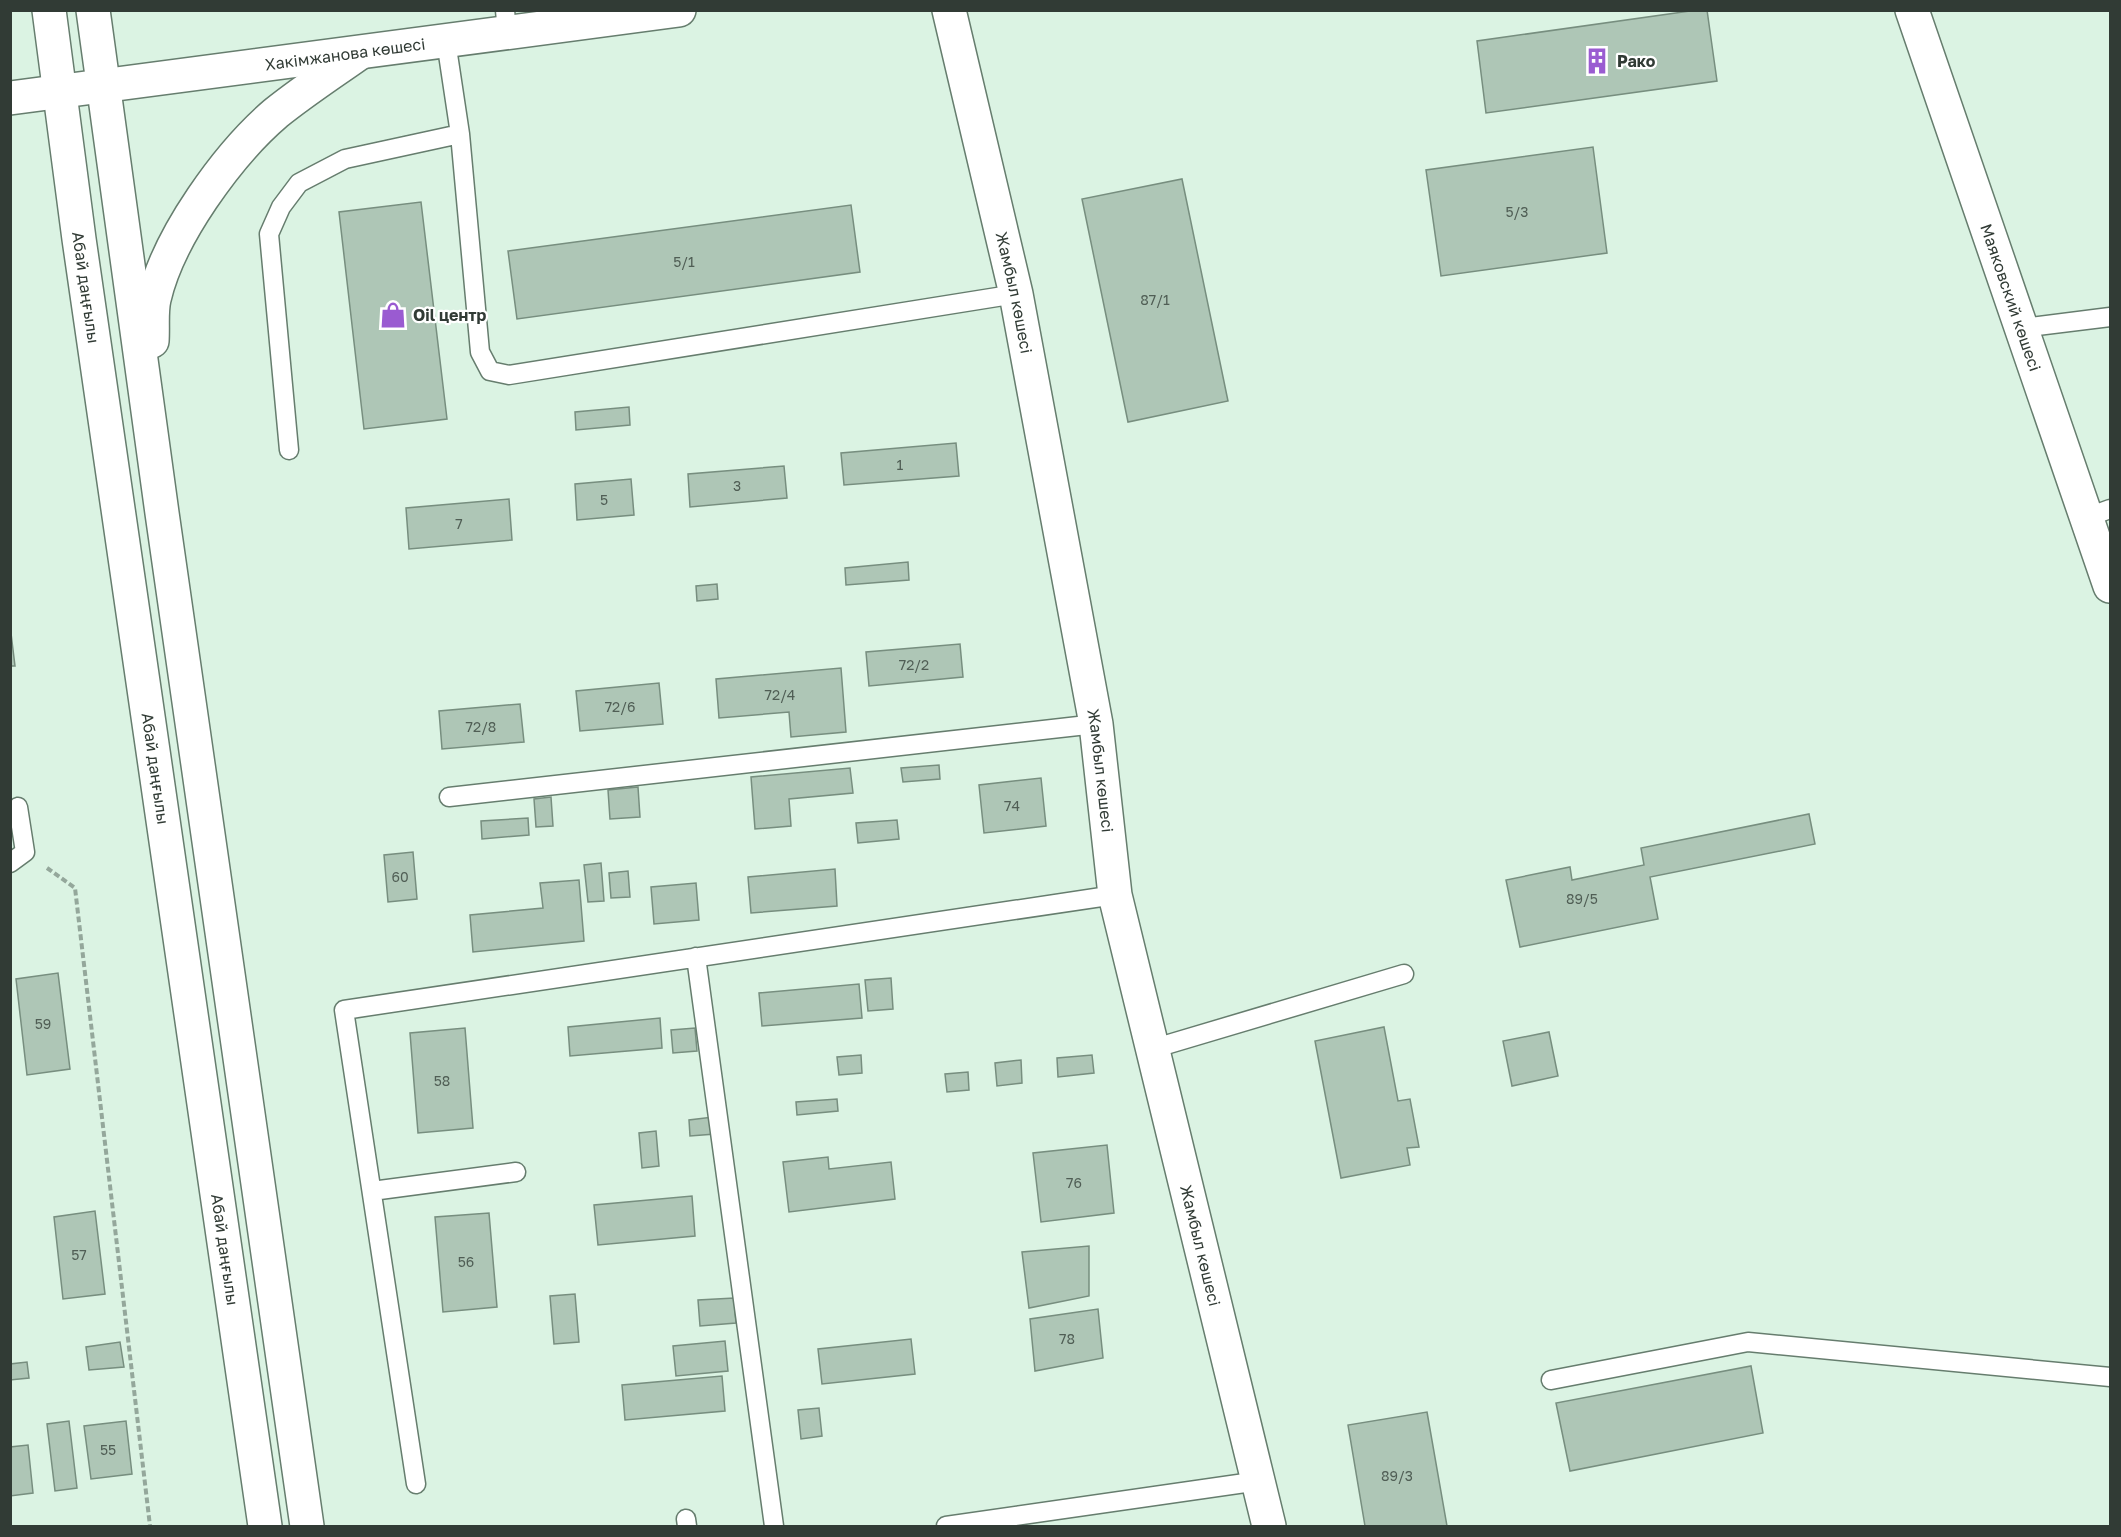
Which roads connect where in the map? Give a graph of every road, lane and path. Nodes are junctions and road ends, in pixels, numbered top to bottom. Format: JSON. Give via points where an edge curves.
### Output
{"nodes":[{"id":1,"x":49,"y":10,"type":"edge"},
{"id":2,"x":93,"y":10,"type":"edge"},
{"id":3,"x":679,"y":10,"type":"edge"},
{"id":4,"x":949,"y":10,"type":"edge"},
{"id":5,"x":1912,"y":10,"type":"edge"},
{"id":6,"x":506,"y":22,"type":"edge"},
{"id":7,"x":446,"y":41,"type":"junction"},
{"id":8,"x":360,"y":52,"type":"junction"},
{"id":9,"x":104,"y":86,"type":"junction"},
{"id":10,"x":61,"y":92,"type":"junction"},
{"id":11,"x":10,"y":98,"type":"edge"},
{"id":12,"x":460,"y":134,"type":"junction"},
{"id":13,"x":1016,"y":294,"type":"junction"},
{"id":14,"x":2110,"y":317,"type":"edge"},
{"id":15,"x":2022,"y":328,"type":"junction"},
{"id":16,"x":149,"y":423,"type":"junction"},
{"id":17,"x":289,"y":450,"type":"dead end"},
{"id":18,"x":2099,"y":513,"type":"edge"},
{"id":19,"x":2110,"y":586,"type":"edge"},
{"id":20,"x":1096,"y":724,"type":"junction"},
{"id":21,"x":449,"y":797,"type":"dead end"},
{"id":22,"x":18,"y":807,"type":"dead end"},
{"id":23,"x":10,"y":863,"type":"edge"},
{"id":24,"x":75,"y":888,"type":"dead end"},
{"id":25,"x":1115,"y":895,"type":"junction"},
{"id":26,"x":696,"y":957,"type":"junction"},
{"id":27,"x":1404,"y":974,"type":"dead end"},
{"id":28,"x":1152,"y":1049,"type":"junction"},
{"id":29,"x":516,"y":1172,"type":"dead end"},
{"id":30,"x":372,"y":1191,"type":"junction"},
{"id":31,"x":2110,"y":1377,"type":"edge"},
{"id":32,"x":1551,"y":1380,"type":"dead end"},
{"id":33,"x":1259,"y":1481,"type":"junction"},
{"id":34,"x":416,"y":1484,"type":"dead end"},
{"id":35,"x":150,"y":1527,"type":"edge"},
{"id":36,"x":265,"y":1527,"type":"edge"},
{"id":37,"x":307,"y":1527,"type":"edge"},
{"id":38,"x":774,"y":1527,"type":"edge"},
{"id":39,"x":946,"y":1527,"type":"edge"},
{"id":40,"x":1269,"y":1527,"type":"edge"}],
"edges":[{"from":1,"to":10,"type":"main road","name":"Абай даңғылы"},
{"from":2,"to":9,"type":"main road"},
{"from":3,"to":6,"type":"main road","name":"Хакімжанова көшесі"},
{"from":4,"to":13,"type":"main road","name":"Жамбыл көшесі"},
{"from":5,"to":15,"type":"main road","name":"Маяковский көшесі"},
{"from":6,"to":7,"type":"main road","name":"Хакімжанова көшесі"},
{"from":7,"to":8,"type":"main road","name":"Хакімжанова көшесі"},
{"from":7,"to":12,"type":"lane"},
{"from":8,"to":9,"type":"main road","name":"Хакімжанова көшесі"},
{"from":8,"to":16,"type":"main road","via":[[277,113],[242,147],[187,221],[166,262],[154,300]]},
{"from":9,"to":10,"type":"main road","name":"Хакімжанова көшесі"},
{"from":9,"to":16,"type":"main road"},
{"from":10,"to":11,"type":"main road","name":"Хакімжанова көшесі"},
{"from":10,"to":36,"type":"main road","name":"Абай даңғылы"},
{"from":12,"to":13,"type":"lane","via":[[480,352],[490,371],[508,375]]},
{"from":12,"to":17,"type":"lane","via":[[345,159],[299,183],[281,207],[268,234]]},
{"from":13,"to":20,"type":"main road","name":"Жамбыл көшесі"},
{"from":14,"to":15,"type":"lane"},
{"from":15,"to":18,"type":"main road","name":"Маяковский көшесі"},
{"from":16,"to":37,"type":"main road"},
{"from":18,"to":19,"type":"main road","name":"Маяковский көшесі"},
{"from":20,"to":21,"type":"lane"},
{"from":20,"to":25,"type":"main road","name":"Жамбыл көшесі"},
{"from":22,"to":23,"type":"lane","via":[[25,852]]},
{"from":24,"to":35,"type":"path"},
{"from":25,"to":26,"type":"lane"},
{"from":25,"to":28,"type":"main road","name":"Жамбыл көшесі"},
{"from":26,"to":30,"type":"lane","via":[[344,1010]]},
{"from":26,"to":38,"type":"lane"},
{"from":27,"to":28,"type":"lane"},
{"from":28,"to":33,"type":"main road","name":"Жамбыл көшесі"},
{"from":29,"to":30,"type":"lane"},
{"from":30,"to":34,"type":"lane"},
{"from":31,"to":32,"type":"lane","via":[[1748,1342]]},
{"from":33,"to":39,"type":"lane"},
{"from":33,"to":40,"type":"main road","name":"Жамбыл көшесі"}]}
